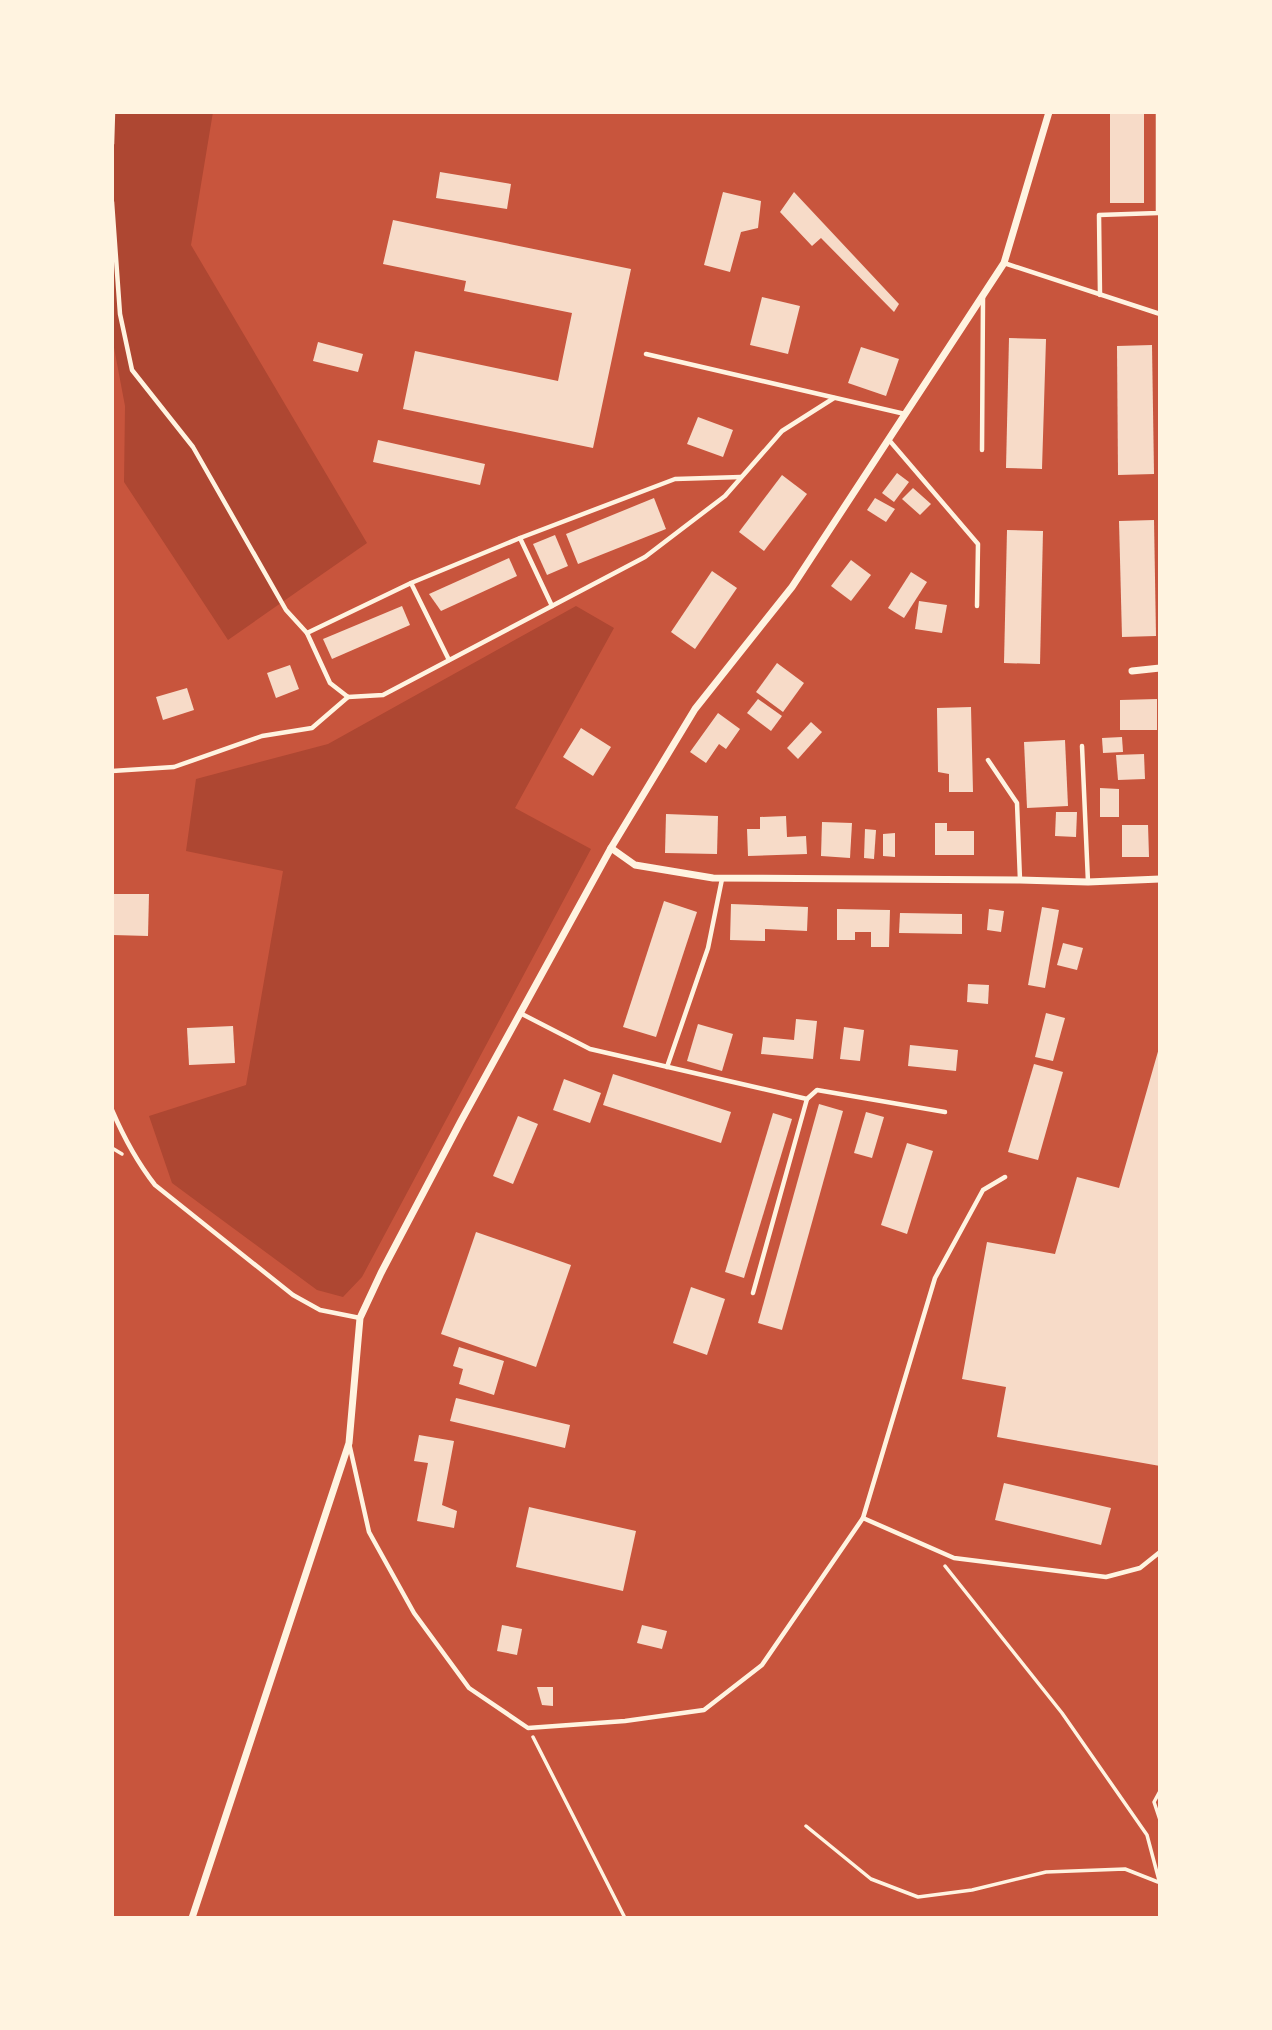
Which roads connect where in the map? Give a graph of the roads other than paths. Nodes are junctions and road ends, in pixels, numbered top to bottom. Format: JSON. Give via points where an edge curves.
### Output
{"nodes":[{"id":1,"x":113,"y":112,"type":"edge"},
{"id":2,"x":1049,"y":112,"type":"edge"},
{"id":3,"x":1158,"y":112,"type":"edge"},
{"id":4,"x":112,"y":144,"type":"edge"},
{"id":5,"x":112,"y":202,"type":"edge"},
{"id":6,"x":1004,"y":263,"type":"junction"},
{"id":7,"x":1100,"y":295,"type":"junction"},
{"id":8,"x":983,"y":296,"type":"junction"},
{"id":9,"x":1160,"y":314,"type":"edge"},
{"id":10,"x":646,"y":354,"type":"dead end"},
{"id":11,"x":834,"y":398,"type":"junction"},
{"id":12,"x":905,"y":414,"type":"junction"},
{"id":13,"x":888,"y":440,"type":"junction"},
{"id":14,"x":982,"y":450,"type":"dead end"},
{"id":15,"x":742,"y":477,"type":"junction"},
{"id":16,"x":520,"y":538,"type":"junction"},
{"id":17,"x":411,"y":583,"type":"junction"},
{"id":18,"x":552,"y":606,"type":"junction"},
{"id":19,"x":977,"y":606,"type":"dead end"},
{"id":20,"x":307,"y":634,"type":"junction"},
{"id":21,"x":449,"y":660,"type":"junction"},
{"id":22,"x":1160,"y":668,"type":"edge"},
{"id":23,"x":1132,"y":671,"type":"dead end"},
{"id":24,"x":348,"y":697,"type":"junction"},
{"id":25,"x":1082,"y":746,"type":"dead end"},
{"id":26,"x":988,"y":760,"type":"dead end"},
{"id":27,"x":112,"y":771,"type":"edge"},
{"id":28,"x":611,"y":848,"type":"junction"},
{"id":29,"x":722,"y":878,"type":"junction"},
{"id":30,"x":1160,"y":879,"type":"edge"},
{"id":31,"x":1020,"y":880,"type":"junction"},
{"id":32,"x":1088,"y":883,"type":"junction"},
{"id":33,"x":520,"y":1013,"type":"junction"},
{"id":34,"x":667,"y":1067,"type":"junction"},
{"id":35,"x":807,"y":1099,"type":"junction"},
{"id":36,"x":112,"y":1110,"type":"edge"},
{"id":37,"x":945,"y":1112,"type":"dead end"},
{"id":38,"x":1006,"y":1177,"type":"dead end"},
{"id":39,"x":753,"y":1293,"type":"dead end"},
{"id":40,"x":360,"y":1318,"type":"junction"},
{"id":41,"x":349,"y":1443,"type":"junction"},
{"id":42,"x":863,"y":1518,"type":"junction"},
{"id":43,"x":1160,"y":1552,"type":"edge"},
{"id":44,"x":192,"y":1918,"type":"edge"}],
"edges":[{"from":1,"to":4,"type":"lane"},
{"from":2,"to":6,"type":"street"},
{"from":3,"to":7,"type":"lane","via":[[1158,213],[1099,215]]},
{"from":5,"to":20,"type":"lane","via":[[120,314],[132,370],[192,447],[286,610]]},
{"from":6,"to":7,"type":"lane"},
{"from":6,"to":8,"type":"street"},
{"from":7,"to":9,"type":"lane"},
{"from":8,"to":12,"type":"street"},
{"from":8,"to":14,"type":"lane"},
{"from":10,"to":11,"type":"lane"},
{"from":11,"to":12,"type":"lane"},
{"from":11,"to":15,"type":"lane","via":[[782,431]]},
{"from":12,"to":13,"type":"street"},
{"from":13,"to":19,"type":"lane","via":[[978,544]]},
{"from":13,"to":28,"type":"street","via":[[792,587],[695,709]]},
{"from":15,"to":16,"type":"lane","via":[[675,478]]},
{"from":15,"to":18,"type":"lane","via":[[725,496],[645,556]]},
{"from":16,"to":17,"type":"lane"},
{"from":16,"to":18,"type":"lane"},
{"from":17,"to":20,"type":"lane"},
{"from":17,"to":21,"type":"lane"},
{"from":18,"to":21,"type":"lane"},
{"from":20,"to":24,"type":"lane","via":[[330,683]]},
{"from":21,"to":24,"type":"lane","via":[[383,695]]},
{"from":22,"to":23,"type":"street"},
{"from":24,"to":27,"type":"lane","via":[[312,728],[262,736],[174,767]]},
{"from":25,"to":32,"type":"lane"},
{"from":26,"to":31,"type":"lane","via":[[1017,803]]},
{"from":28,"to":29,"type":"street","via":[[635,865]]},
{"from":28,"to":33,"type":"street"},
{"from":29,"to":31,"type":"street"},
{"from":29,"to":34,"type":"lane","via":[[708,948]]},
{"from":30,"to":32,"type":"street"},
{"from":31,"to":32,"type":"street"},
{"from":33,"to":34,"type":"lane","via":[[590,1049]]},
{"from":33,"to":40,"type":"street"},
{"from":34,"to":35,"type":"lane"},
{"from":35,"to":37,"type":"lane","via":[[817,1090]]},
{"from":35,"to":39,"type":"lane"},
{"from":36,"to":40,"type":"lane","via":[[125,1141],[156,1185],[293,1295],[320,1310]]},
{"from":38,"to":42,"type":"lane","via":[[983,1190],[935,1278]]},
{"from":40,"to":41,"type":"street"},
{"from":41,"to":42,"type":"lane","via":[[369,1532],[414,1613],[469,1688],[528,1728],[704,1710],[762,1665]]},
{"from":41,"to":44,"type":"street"},
{"from":42,"to":43,"type":"lane","via":[[954,1558],[1107,1577],[1140,1568]]}]}
